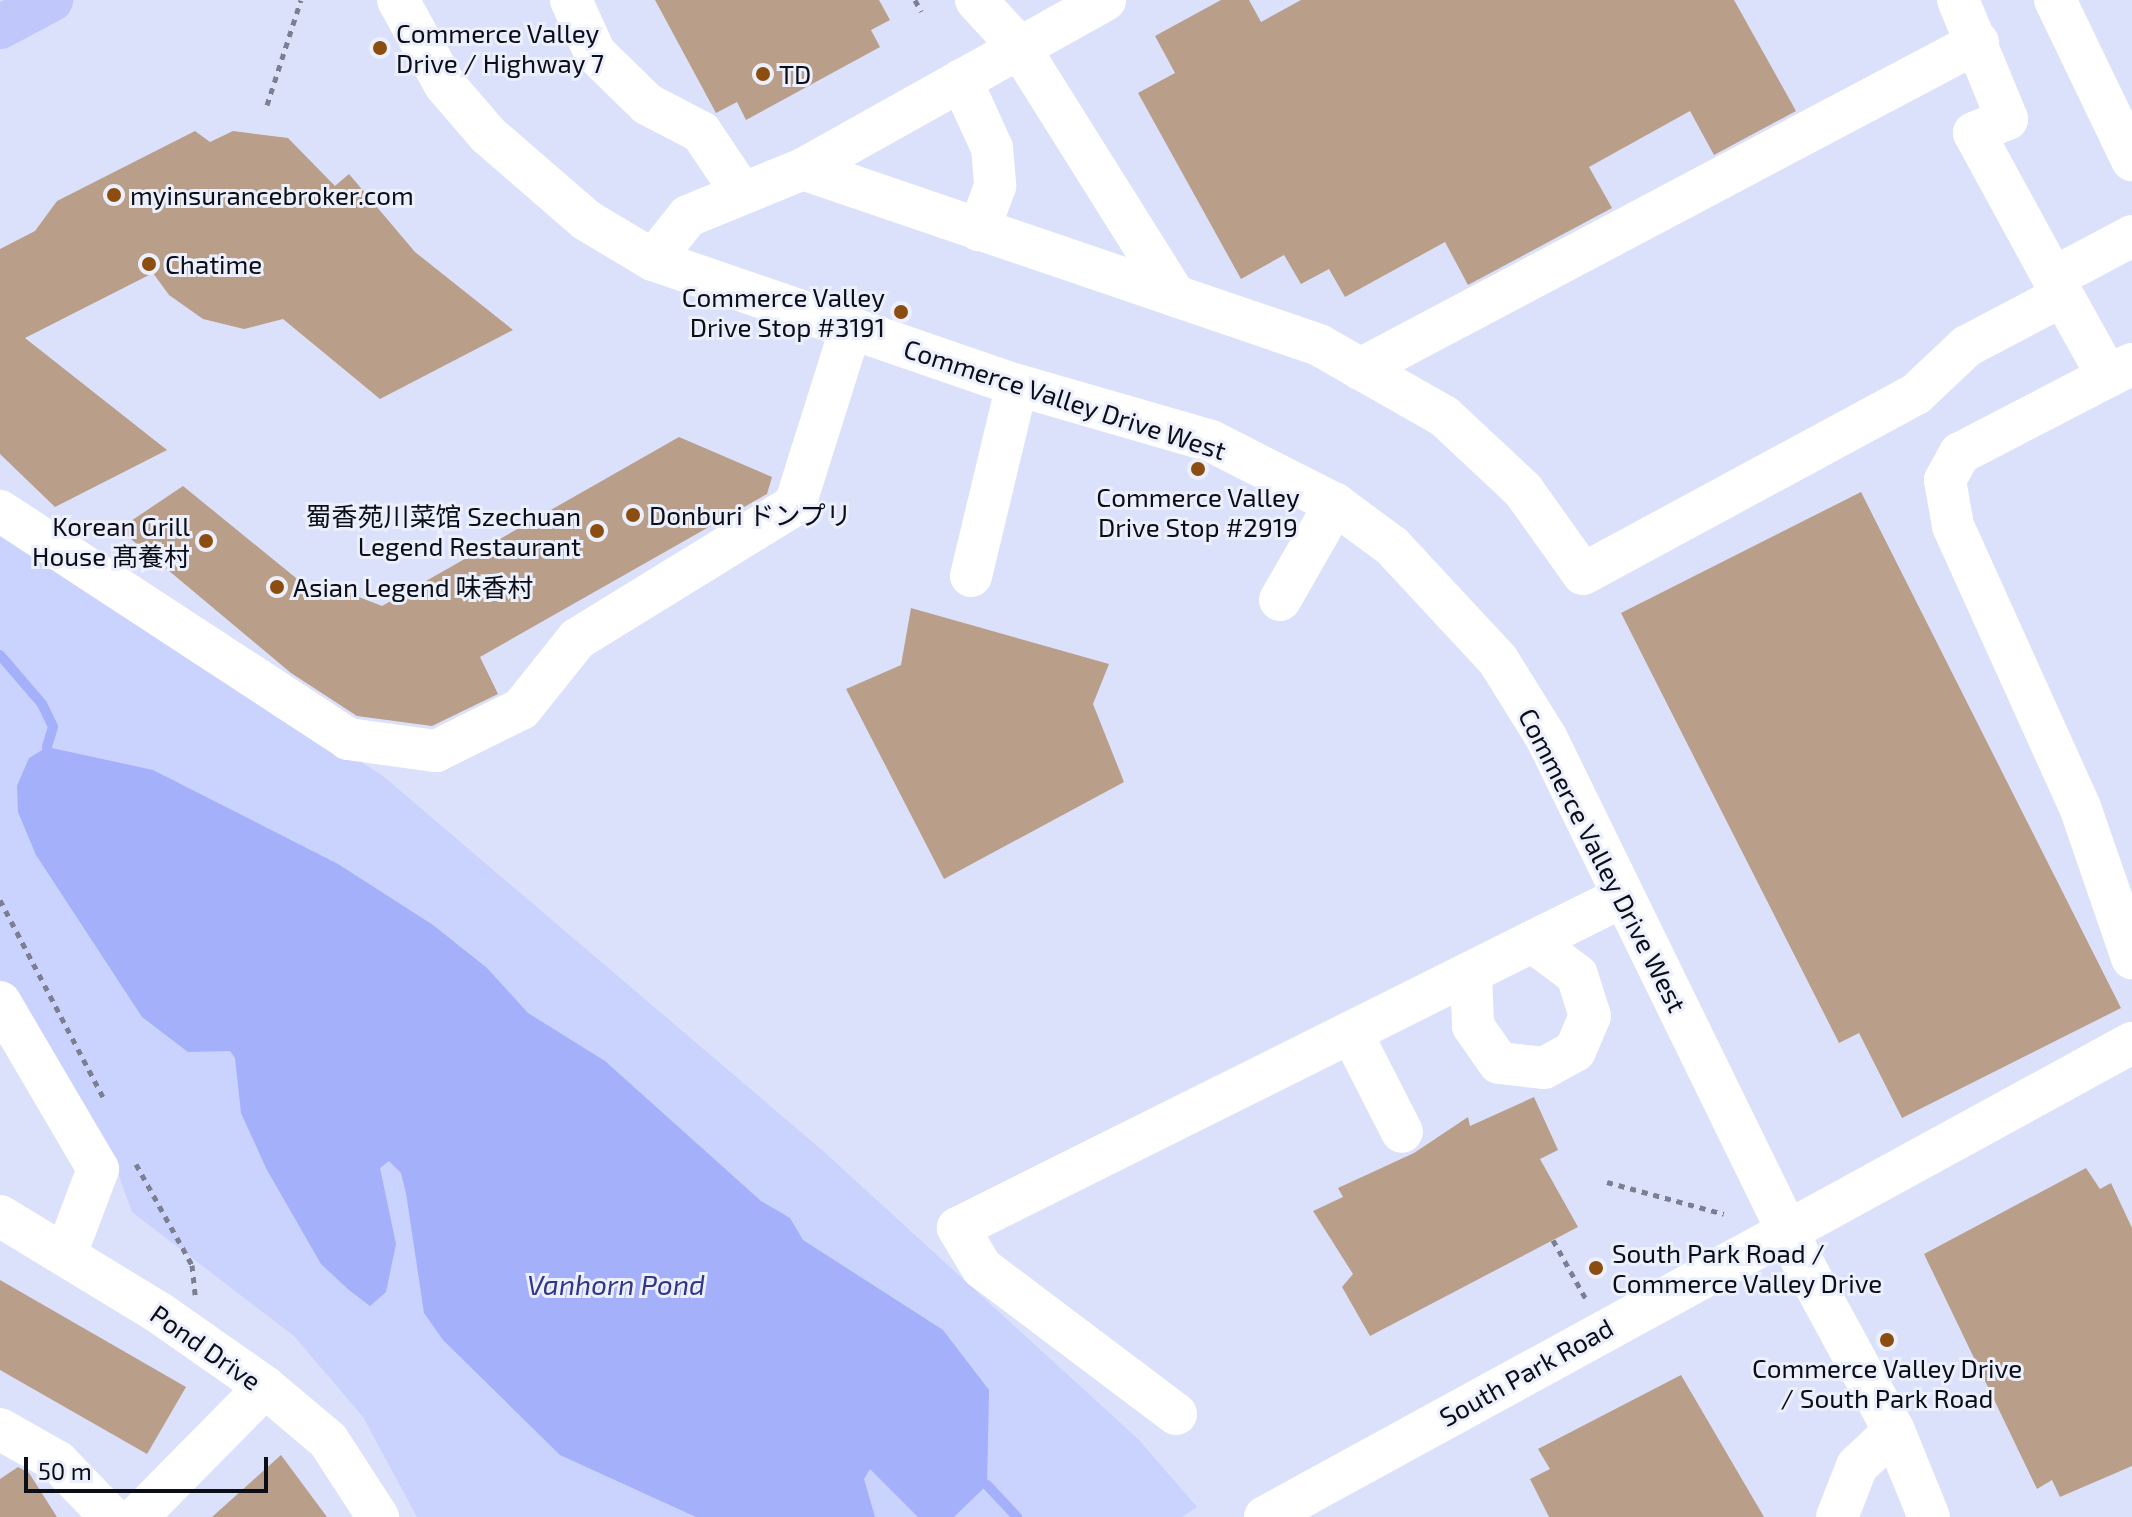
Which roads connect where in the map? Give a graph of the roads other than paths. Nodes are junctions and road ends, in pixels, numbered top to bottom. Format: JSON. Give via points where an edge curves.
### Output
{"nodes":[{"id":1,"x":51,"y":0,"type":"edge"},
{"id":2,"x":398,"y":0,"type":"edge"},
{"id":3,"x":571,"y":0,"type":"edge"},
{"id":4,"x":976,"y":0,"type":"edge"},
{"id":5,"x":1105,"y":0,"type":"edge"},
{"id":6,"x":1958,"y":0,"type":"edge"},
{"id":7,"x":2055,"y":0,"type":"edge"},
{"id":8,"x":0,"y":27,"type":"edge"},
{"id":9,"x":1978,"y":42,"type":"junction"},
{"id":10,"x":1019,"y":47,"type":"junction"},
{"id":11,"x":961,"y":80,"type":"junction"},
{"id":12,"x":2132,"y":160,"type":"edge"},
{"id":13,"x":803,"y":169,"type":"junction"},
{"id":14,"x":740,"y":190,"type":"junction"},
{"id":15,"x":979,"y":230,"type":"junction"},
{"id":16,"x":2132,"y":236,"type":"edge"},
{"id":17,"x":653,"y":260,"type":"junction"},
{"id":18,"x":2057,"y":287,"type":"junction"},
{"id":19,"x":1175,"y":296,"type":"junction"},
{"id":20,"x":850,"y":331,"type":"junction"},
{"id":21,"x":1360,"y":369,"type":"junction"},
{"id":22,"x":2120,"y":370,"type":"edge"},
{"id":23,"x":1017,"y":385,"type":"junction"},
{"id":24,"x":1335,"y":504,"type":"junction"},
{"id":25,"x":0,"y":511,"type":"edge"},
{"id":26,"x":971,"y":576,"type":"dead end"},
{"id":27,"x":1280,"y":600,"type":"dead end"},
{"id":28,"x":1622,"y":897,"type":"junction"},
{"id":29,"x":1533,"y":942,"type":"junction"},
{"id":30,"x":2132,"y":958,"type":"edge"},
{"id":31,"x":1471,"y":973,"type":"junction"},
{"id":32,"x":0,"y":1002,"type":"edge"},
{"id":33,"x":1351,"y":1032,"type":"junction"},
{"id":34,"x":2132,"y":1043,"type":"edge"},
{"id":35,"x":1402,"y":1132,"type":"dead end"},
{"id":36,"x":0,"y":1216,"type":"edge"},
{"id":37,"x":1787,"y":1230,"type":"junction"},
{"id":38,"x":66,"y":1254,"type":"junction"},
{"id":39,"x":265,"y":1387,"type":"junction"},
{"id":40,"x":1176,"y":1414,"type":"dead end"},
{"id":41,"x":0,"y":1429,"type":"edge"},
{"id":42,"x":1894,"y":1431,"type":"junction"},
{"id":43,"x":111,"y":1517,"type":"edge"},
{"id":44,"x":137,"y":1517,"type":"edge"},
{"id":45,"x":378,"y":1517,"type":"edge"},
{"id":46,"x":1265,"y":1517,"type":"edge"},
{"id":47,"x":1837,"y":1517,"type":"edge"},
{"id":48,"x":1929,"y":1517,"type":"edge"}],
"edges":[{"from":1,"to":8,"type":"main road"},
{"from":2,"to":17,"type":"street","name":"Commerce Valley Drive West","via":[[445,85],[488,135],[586,220]]},
{"from":3,"to":14,"type":"street","via":[[595,53],[647,104],[701,132]]},
{"from":4,"to":10,"type":"street"},
{"from":5,"to":10,"type":"street"},
{"from":6,"to":9,"type":"street"},
{"from":7,"to":12,"type":"street"},
{"from":9,"to":18,"type":"street","via":[[2007,119],[1974,133]]},
{"from":9,"to":21,"type":"street"},
{"from":10,"to":11,"type":"street"},
{"from":10,"to":19,"type":"street"},
{"from":11,"to":13,"type":"street"},
{"from":11,"to":15,"type":"street","via":[[992,148],[995,186]]},
{"from":13,"to":14,"type":"street"},
{"from":13,"to":15,"type":"street"},
{"from":14,"to":17,"type":"street","via":[[688,216]]},
{"from":15,"to":19,"type":"street"},
{"from":16,"to":18,"type":"street"},
{"from":17,"to":20,"type":"street","name":"Commerce Valley Drive West"},
{"from":18,"to":21,"type":"street","via":[[1967,346],[1916,394],[1583,574],[1523,490],[1467,437],[1445,417]]},
{"from":18,"to":22,"type":"street"},
{"from":19,"to":21,"type":"street","via":[[1319,345]]},
{"from":20,"to":23,"type":"street","name":"Commerce Valley Drive West"},
{"from":20,"to":25,"type":"street","via":[[795,505],[577,639],[521,709],[436,751],[348,739]]},
{"from":22,"to":30,"type":"street","via":[[1960,453],[1945,480],[1953,526],[2080,807]]},
{"from":23,"to":24,"type":"street","name":"Commerce Valley Drive West","via":[[1211,441]]},
{"from":23,"to":26,"type":"street"},
{"from":24,"to":27,"type":"street"},
{"from":24,"to":28,"type":"street","name":"Commerce Valley Drive West","via":[[1392,546],[1498,660],[1546,737]]},
{"from":28,"to":29,"type":"street"},
{"from":28,"to":37,"type":"street","name":"Commerce Valley Drive West"},
{"from":29,"to":31,"type":"street"},
{"from":29,"to":31,"type":"street","via":[[1577,975],[1590,1016],[1575,1051],[1544,1068],[1499,1063],[1473,1026]]},
{"from":31,"to":33,"type":"street"},
{"from":32,"to":38,"type":"street","via":[[98,1169]]},
{"from":33,"to":35,"type":"street"},
{"from":33,"to":40,"type":"street","via":[[958,1228],[982,1268]]},
{"from":34,"to":37,"type":"street","name":"South Park Road"},
{"from":36,"to":38,"type":"street","name":"Pond Drive"},
{"from":37,"to":42,"type":"street","name":"Commerce Valley Drive West"},
{"from":37,"to":46,"type":"street","name":"South Park Road"},
{"from":38,"to":39,"type":"street","name":"Pond Drive"},
{"from":39,"to":44,"type":"street"},
{"from":39,"to":45,"type":"street","name":"Pond Drive","via":[[328,1440]]},
{"from":41,"to":43,"type":"street","via":[[58,1462]]},
{"from":42,"to":47,"type":"street","via":[[1857,1466]]},
{"from":42,"to":48,"type":"street","name":"Commerce Valley Drive West"}]}
